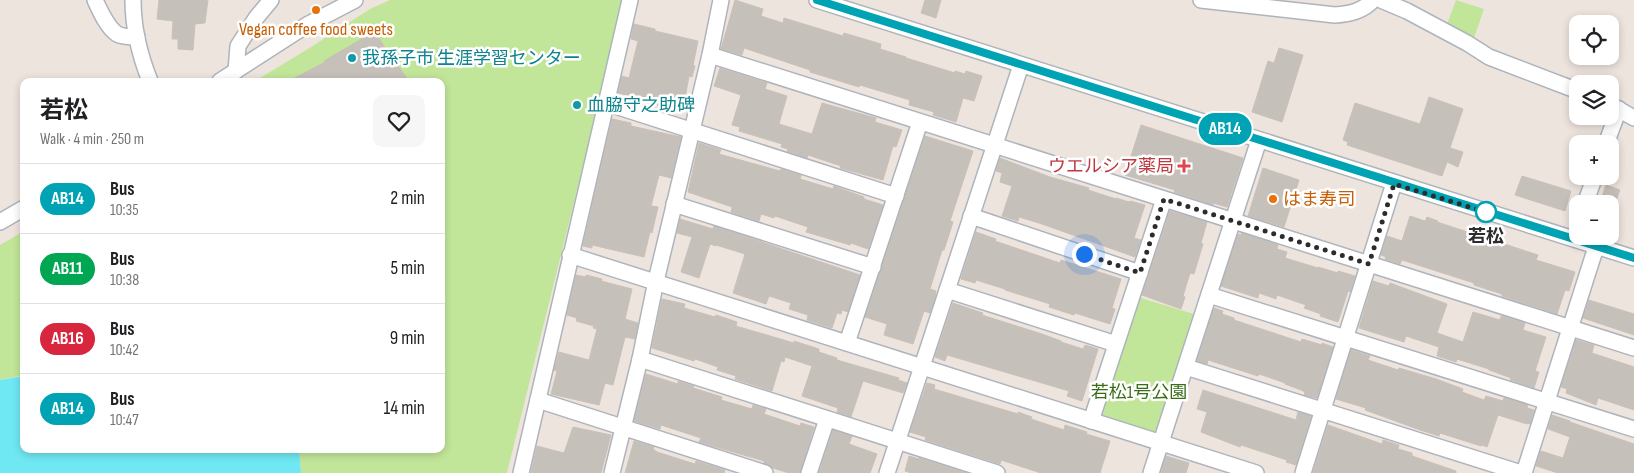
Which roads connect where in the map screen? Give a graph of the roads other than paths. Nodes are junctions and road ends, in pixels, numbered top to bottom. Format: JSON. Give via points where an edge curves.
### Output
{"nodes":[{"id":1,"x":95,"y":0,"type":"edge"},
{"id":2,"x":133,"y":0,"type":"edge"},
{"id":3,"x":271,"y":0,"type":"edge"},
{"id":4,"x":355,"y":0,"type":"edge"},
{"id":5,"x":630,"y":0,"type":"edge"},
{"id":6,"x":721,"y":0,"type":"edge"},
{"id":7,"x":817,"y":0,"type":"edge"},
{"id":8,"x":1201,"y":0,"type":"edge"},
{"id":9,"x":1374,"y":0,"type":"edge"},
{"id":10,"x":1381,"y":0,"type":"edge"},
{"id":11,"x":137,"y":37,"type":"junction"},
{"id":12,"x":710,"y":55,"type":"junction"},
{"id":13,"x":1021,"y":65,"type":"junction"},
{"id":14,"x":236,"y":71,"type":"junction"},
{"id":15,"x":149,"y":78,"type":"edge"},
{"id":16,"x":225,"y":78,"type":"edge"},
{"id":17,"x":1569,"y":88,"type":"edge"},
{"id":18,"x":606,"y":103,"type":"junction"},
{"id":19,"x":1619,"y":109,"type":"edge"},
{"id":20,"x":1634,"y":118,"type":"edge"},
{"id":21,"x":920,"y":122,"type":"junction"},
{"id":22,"x":692,"y":131,"type":"junction"},
{"id":23,"x":1259,"y":140,"type":"junction"},
{"id":24,"x":994,"y":145,"type":"junction"},
{"id":25,"x":1394,"y":184,"type":"junction"},
{"id":26,"x":896,"y":196,"type":"junction"},
{"id":27,"x":1164,"y":199,"type":"junction"},
{"id":28,"x":674,"y":204,"type":"junction"},
{"id":29,"x":20,"y":210,"type":"edge"},
{"id":30,"x":971,"y":216,"type":"junction"},
{"id":31,"x":1234,"y":221,"type":"junction"},
{"id":32,"x":0,"y":222,"type":"edge"},
{"id":33,"x":1569,"y":231,"type":"edge"},
{"id":34,"x":1593,"y":245,"type":"edge"},
{"id":35,"x":1596,"y":247,"type":"junction"},
{"id":36,"x":570,"y":255,"type":"junction"},
{"id":37,"x":1634,"y":258,"type":"edge"},
{"id":38,"x":1369,"y":264,"type":"junction"},
{"id":39,"x":872,"y":267,"type":"junction"},
{"id":40,"x":1140,"y":273,"type":"junction"},
{"id":41,"x":656,"y":281,"type":"junction"},
{"id":42,"x":947,"y":290,"type":"junction"},
{"id":43,"x":1209,"y":295,"type":"junction"},
{"id":44,"x":1570,"y":328,"type":"junction"},
{"id":45,"x":1346,"y":338,"type":"junction"},
{"id":46,"x":847,"y":343,"type":"junction"},
{"id":47,"x":1116,"y":344,"type":"junction"},
{"id":48,"x":1634,"y":348,"type":"edge"},
{"id":49,"x":640,"y":359,"type":"junction"},
{"id":50,"x":922,"y":366,"type":"junction"},
{"id":51,"x":1186,"y":366,"type":"junction"},
{"id":52,"x":538,"y":400,"type":"junction"},
{"id":53,"x":1546,"y":402,"type":"junction"},
{"id":54,"x":1324,"y":410,"type":"junction"},
{"id":55,"x":827,"y":419,"type":"junction"},
{"id":56,"x":1091,"y":421,"type":"junction"},
{"id":57,"x":622,"y":427,"type":"junction"},
{"id":58,"x":1634,"y":429,"type":"edge"},
{"id":59,"x":898,"y":441,"type":"junction"},
{"id":60,"x":1161,"y":443,"type":"junction"},
{"id":61,"x":521,"y":473,"type":"edge"},
{"id":62,"x":612,"y":473,"type":"edge"},
{"id":63,"x":766,"y":473,"type":"edge"},
{"id":64,"x":809,"y":473,"type":"edge"},
{"id":65,"x":887,"y":473,"type":"edge"},
{"id":66,"x":997,"y":473,"type":"edge"},
{"id":67,"x":1151,"y":473,"type":"edge"},
{"id":68,"x":1256,"y":473,"type":"edge"},
{"id":69,"x":1304,"y":473,"type":"edge"},
{"id":70,"x":1522,"y":473,"type":"edge"}],
"edges":[{"from":1,"to":11,"type":"street","via":[[117,34]]},
{"from":2,"to":11,"type":"street"},
{"from":3,"to":14,"type":"street","via":[[238,46]]},
{"from":4,"to":14,"type":"street","via":[[307,25]]},
{"from":5,"to":18,"type":"street"},
{"from":6,"to":12,"type":"street"},
{"from":7,"to":13,"type":"street"},
{"from":8,"to":9,"type":"street","via":[[1336,15],[1349,14]]},
{"from":10,"to":17,"type":"street","via":[[1468,43],[1489,57]]},
{"from":11,"to":15,"type":"street"},
{"from":12,"to":21,"type":"street"},
{"from":12,"to":22,"type":"street"},
{"from":13,"to":23,"type":"street"},
{"from":13,"to":24,"type":"street"},
{"from":14,"to":16,"type":"street"},
{"from":18,"to":22,"type":"street"},
{"from":18,"to":36,"type":"street"},
{"from":19,"to":20,"type":"street"},
{"from":21,"to":24,"type":"street"},
{"from":21,"to":26,"type":"street"},
{"from":22,"to":26,"type":"street"},
{"from":22,"to":28,"type":"street"},
{"from":23,"to":25,"type":"street"},
{"from":23,"to":31,"type":"street"},
{"from":24,"to":27,"type":"street"},
{"from":24,"to":30,"type":"street"},
{"from":25,"to":33,"type":"street"},
{"from":25,"to":38,"type":"street"},
{"from":26,"to":39,"type":"street"},
{"from":27,"to":31,"type":"street"},
{"from":27,"to":40,"type":"street"},
{"from":28,"to":39,"type":"street"},
{"from":28,"to":41,"type":"street"},
{"from":29,"to":32,"type":"street"},
{"from":30,"to":40,"type":"street"},
{"from":30,"to":42,"type":"street"},
{"from":31,"to":38,"type":"street"},
{"from":31,"to":43,"type":"street"},
{"from":34,"to":35,"type":"street"},
{"from":35,"to":37,"type":"street"},
{"from":35,"to":44,"type":"street"},
{"from":36,"to":41,"type":"street"},
{"from":36,"to":52,"type":"street"},
{"from":38,"to":44,"type":"street"},
{"from":38,"to":45,"type":"street"},
{"from":39,"to":46,"type":"street"},
{"from":40,"to":47,"type":"street"},
{"from":41,"to":46,"type":"street"},
{"from":41,"to":49,"type":"street"},
{"from":42,"to":47,"type":"street"},
{"from":42,"to":50,"type":"street"},
{"from":43,"to":45,"type":"street"},
{"from":43,"to":51,"type":"street"},
{"from":44,"to":48,"type":"street"},
{"from":44,"to":53,"type":"street"},
{"from":45,"to":53,"type":"street"},
{"from":45,"to":54,"type":"street"},
{"from":46,"to":50,"type":"street"},
{"from":47,"to":56,"type":"street"},
{"from":49,"to":55,"type":"street"},
{"from":49,"to":57,"type":"street"},
{"from":50,"to":56,"type":"street"},
{"from":50,"to":59,"type":"street"},
{"from":51,"to":54,"type":"street"},
{"from":51,"to":60,"type":"street"},
{"from":52,"to":57,"type":"street"},
{"from":52,"to":61,"type":"street"},
{"from":53,"to":58,"type":"street"},
{"from":53,"to":70,"type":"street"},
{"from":54,"to":69,"type":"street"},
{"from":54,"to":70,"type":"street"},
{"from":55,"to":59,"type":"street"},
{"from":55,"to":64,"type":"street"},
{"from":56,"to":60,"type":"street"},
{"from":57,"to":62,"type":"street"},
{"from":57,"to":63,"type":"street"},
{"from":59,"to":65,"type":"street"},
{"from":59,"to":66,"type":"street"},
{"from":60,"to":67,"type":"street"},
{"from":60,"to":68,"type":"street"}]}
